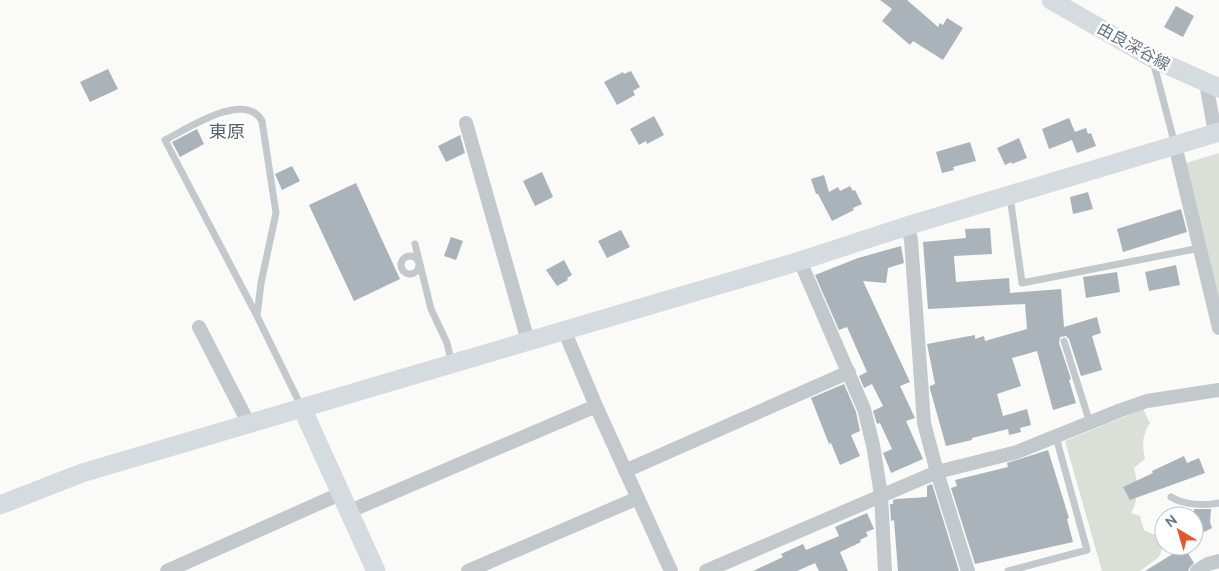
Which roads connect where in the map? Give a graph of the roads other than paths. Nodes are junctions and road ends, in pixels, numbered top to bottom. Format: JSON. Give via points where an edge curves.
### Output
{"nodes":[{"id":1,"x":1052,"y":0,"type":"edge"},
{"id":2,"x":1152,"y":58,"type":"junction"},
{"id":3,"x":1213,"y":86,"type":"edge"},
{"id":4,"x":466,"y":123,"type":"dead end"},
{"id":5,"x":1217,"y":132,"type":"edge"},
{"id":6,"x":1175,"y":145,"type":"junction"},
{"id":7,"x":1010,"y":195,"type":"junction"},
{"id":8,"x":908,"y":226,"type":"junction"},
{"id":9,"x":1200,"y":248,"type":"junction"},
{"id":10,"x":800,"y":261,"type":"junction"},
{"id":11,"x":419,"y":262,"type":"junction"},
{"id":12,"x":415,"y":273,"type":"junction"},
{"id":13,"x":424,"y":282,"type":"junction"},
{"id":14,"x":1216,"y":308,"type":"edge"},
{"id":15,"x":257,"y":316,"type":"junction"},
{"id":16,"x":199,"y":327,"type":"dead end"},
{"id":17,"x":1219,"y":328,"type":"edge"},
{"id":18,"x":564,"y":330,"type":"junction"},
{"id":19,"x":528,"y":341,"type":"junction"},
{"id":20,"x":1064,"y":341,"type":"dead end"},
{"id":21,"x":452,"y":364,"type":"junction"},
{"id":22,"x":849,"y":372,"type":"junction"},
{"id":23,"x":1219,"y":390,"type":"edge"},
{"id":24,"x":596,"y":406,"type":"junction"},
{"id":25,"x":302,"y":408,"type":"junction"},
{"id":26,"x":1090,"y":423,"type":"junction"},
{"id":27,"x":249,"y":424,"type":"junction"},
{"id":28,"x":1056,"y":437,"type":"junction"},
{"id":29,"x":625,"y":471,"type":"junction"},
{"id":30,"x":937,"y":472,"type":"junction"},
{"id":31,"x":342,"y":493,"type":"junction"},
{"id":32,"x":880,"y":495,"type":"junction"},
{"id":33,"x":1171,"y":497,"type":"dead end"},
{"id":34,"x":638,"y":498,"type":"junction"},
{"id":35,"x":1219,"y":503,"type":"edge"},
{"id":36,"x":0,"y":505,"type":"edge"},
{"id":37,"x":350,"y":511,"type":"junction"},
{"id":38,"x":1219,"y":561,"type":"edge"},
{"id":39,"x":167,"y":571,"type":"edge"},
{"id":40,"x":376,"y":571,"type":"edge"},
{"id":41,"x":468,"y":571,"type":"edge"},
{"id":42,"x":671,"y":571,"type":"edge"},
{"id":43,"x":706,"y":571,"type":"edge"},
{"id":44,"x":885,"y":571,"type":"edge"},
{"id":45,"x":968,"y":571,"type":"edge"},
{"id":46,"x":1008,"y":571,"type":"edge"},
{"id":47,"x":1197,"y":571,"type":"edge"}],
"edges":[{"from":1,"to":2,"type":"street","name":"由良深谷線"},
{"from":2,"to":3,"type":"street","name":"由良深谷線"},
{"from":2,"to":6,"type":"lane"},
{"from":3,"to":5,"type":"street"},
{"from":4,"to":19,"type":"street"},
{"from":5,"to":6,"type":"street"},
{"from":6,"to":7,"type":"street"},
{"from":6,"to":9,"type":"street"},
{"from":7,"to":8,"type":"street"},
{"from":7,"to":9,"type":"lane","via":[[1022,283]]},
{"from":8,"to":10,"type":"street"},
{"from":8,"to":30,"type":"street","via":[[924,423]]},
{"from":9,"to":14,"type":"street"},
{"from":10,"to":18,"type":"street"},
{"from":10,"to":22,"type":"street"},
{"from":11,"to":12,"type":"lane"},
{"from":11,"to":12,"type":"lane","via":[[414,250],[403,259],[401,268],[407,274]]},
{"from":11,"to":13,"type":"lane"},
{"from":12,"to":13,"type":"lane"},
{"from":13,"to":21,"type":"lane"},
{"from":14,"to":17,"type":"street"},
{"from":15,"to":15,"type":"lane","via":[[276,213],[262,121],[253,110],[227,110],[165,140]]},
{"from":15,"to":25,"type":"lane"},
{"from":16,"to":27,"type":"street"},
{"from":18,"to":19,"type":"street"},
{"from":18,"to":24,"type":"street"},
{"from":19,"to":21,"type":"street"},
{"from":20,"to":26,"type":"lane"},
{"from":21,"to":25,"type":"street"},
{"from":22,"to":29,"type":"street"},
{"from":22,"to":32,"type":"street","via":[[864,409]]},
{"from":23,"to":26,"type":"street","via":[[1147,401]]},
{"from":24,"to":29,"type":"street"},
{"from":24,"to":37,"type":"street"},
{"from":25,"to":27,"type":"street"},
{"from":25,"to":31,"type":"street"},
{"from":26,"to":28,"type":"street"},
{"from":27,"to":36,"type":"street","via":[[82,474]]},
{"from":28,"to":30,"type":"street","via":[[1017,452]]},
{"from":28,"to":46,"type":"lane","via":[[1087,550]]},
{"from":29,"to":34,"type":"street"},
{"from":30,"to":32,"type":"street"},
{"from":30,"to":45,"type":"street"},
{"from":31,"to":37,"type":"street"},
{"from":31,"to":39,"type":"street"},
{"from":32,"to":43,"type":"street"},
{"from":32,"to":44,"type":"street"},
{"from":33,"to":35,"type":"lane","via":[[1190,503]]},
{"from":34,"to":41,"type":"street"},
{"from":34,"to":42,"type":"street"},
{"from":37,"to":40,"type":"street"},
{"from":38,"to":47,"type":"street"}]}
